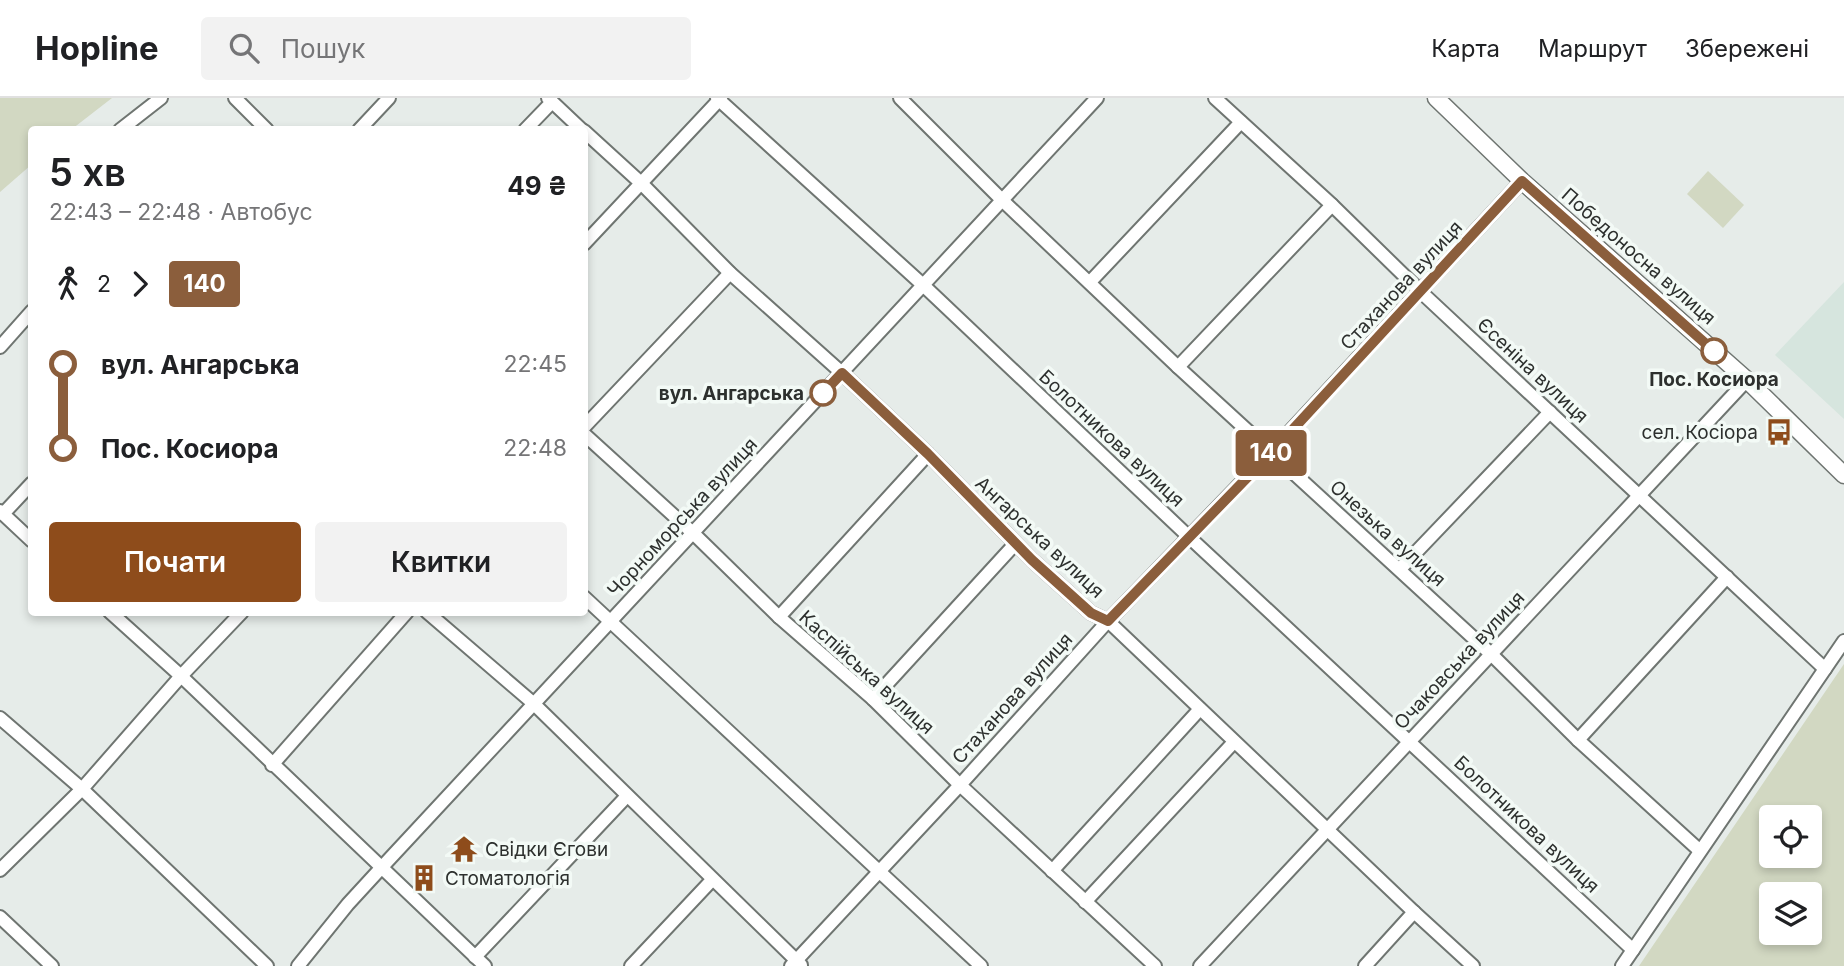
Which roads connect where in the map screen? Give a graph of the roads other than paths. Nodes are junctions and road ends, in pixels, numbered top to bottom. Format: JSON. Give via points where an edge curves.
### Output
{"nodes":[{"id":1,"x":161,"y":98,"type":"edge"},
{"id":2,"x":235,"y":98,"type":"edge"},
{"id":3,"x":389,"y":98,"type":"edge"},
{"id":4,"x":1097,"y":98,"type":"edge"},
{"id":5,"x":1215,"y":98,"type":"edge"},
{"id":6,"x":1436,"y":98,"type":"edge"},
{"id":7,"x":719,"y":99,"type":"edge"},
{"id":8,"x":550,"y":100,"type":"edge"},
{"id":9,"x":905,"y":100,"type":"edge"},
{"id":10,"x":1241,"y":122,"type":"junction"},
{"id":11,"x":125,"y":126,"type":"edge"},
{"id":12,"x":263,"y":126,"type":"edge"},
{"id":13,"x":363,"y":126,"type":"edge"},
{"id":14,"x":528,"y":126,"type":"edge"},
{"id":15,"x":579,"y":126,"type":"edge"},
{"id":16,"x":588,"y":135,"type":"edge"},
{"id":17,"x":1522,"y":181,"type":"junction"},
{"id":18,"x":641,"y":183,"type":"junction"},
{"id":19,"x":1002,"y":200,"type":"junction"},
{"id":20,"x":1332,"y":205,"type":"junction"},
{"id":21,"x":588,"y":240,"type":"edge"},
{"id":22,"x":730,"y":273,"type":"junction"},
{"id":23,"x":1090,"y":282,"type":"junction"},
{"id":24,"x":923,"y":285,"type":"junction"},
{"id":25,"x":1421,"y":292,"type":"junction"},
{"id":26,"x":28,"y":316,"type":"edge"},
{"id":27,"x":0,"y":347,"type":"edge"},
{"id":28,"x":1178,"y":367,"type":"junction"},
{"id":29,"x":842,"y":373,"type":"junction"},
{"id":30,"x":1747,"y":380,"type":"junction"},
{"id":31,"x":1550,"y":412,"type":"junction"},
{"id":32,"x":588,"y":423,"type":"edge"},
{"id":33,"x":588,"y":437,"type":"edge"},
{"id":34,"x":1271,"y":453,"type":"junction"},
{"id":35,"x":928,"y":454,"type":"junction"},
{"id":36,"x":1844,"y":475,"type":"edge"},
{"id":37,"x":28,"y":487,"type":"edge"},
{"id":38,"x":1639,"y":496,"type":"junction"},
{"id":39,"x":1,"y":512,"type":"edge"},
{"id":40,"x":694,"y":534,"type":"junction"},
{"id":41,"x":1188,"y":536,"type":"junction"},
{"id":42,"x":28,"y":537,"type":"edge"},
{"id":43,"x":1015,"y":544,"type":"junction"},
{"id":44,"x":1399,"y":569,"type":"junction"},
{"id":45,"x":1727,"y":576,"type":"junction"},
{"id":46,"x":588,"y":601,"type":"edge"},
{"id":47,"x":114,"y":616,"type":"edge"},
{"id":48,"x":238,"y":616,"type":"edge"},
{"id":49,"x":403,"y":616,"type":"edge"},
{"id":50,"x":432,"y":616,"type":"edge"},
{"id":51,"x":779,"y":617,"type":"junction"},
{"id":52,"x":1108,"y":621,"type":"junction"},
{"id":53,"x":610,"y":622,"type":"junction"},
{"id":54,"x":1844,"y":641,"type":"edge"},
{"id":55,"x":1491,"y":654,"type":"junction"},
{"id":56,"x":1825,"y":669,"type":"junction"},
{"id":57,"x":181,"y":676,"type":"junction"},
{"id":58,"x":873,"y":699,"type":"junction"},
{"id":59,"x":533,"y":704,"type":"junction"},
{"id":60,"x":1200,"y":709,"type":"junction"},
{"id":61,"x":0,"y":718,"type":"edge"},
{"id":62,"x":1578,"y":740,"type":"junction"},
{"id":63,"x":1410,"y":741,"type":"junction"},
{"id":64,"x":1234,"y":742,"type":"junction"},
{"id":65,"x":272,"y":765,"type":"junction"},
{"id":66,"x":960,"y":785,"type":"junction"},
{"id":67,"x":82,"y":789,"type":"junction"},
{"id":68,"x":627,"y":796,"type":"junction"},
{"id":69,"x":1328,"y":830,"type":"junction"},
{"id":70,"x":1699,"y":850,"type":"junction"},
{"id":71,"x":382,"y":867,"type":"junction"},
{"id":72,"x":0,"y":870,"type":"edge"},
{"id":73,"x":879,"y":870,"type":"junction"},
{"id":74,"x":1052,"y":871,"type":"junction"},
{"id":75,"x":712,"y":880,"type":"junction"},
{"id":76,"x":1085,"y":902,"type":"junction"},
{"id":77,"x":1413,"y":912,"type":"junction"},
{"id":78,"x":0,"y":917,"type":"edge"},
{"id":79,"x":1633,"y":950,"type":"junction"},
{"id":80,"x":480,"y":961,"type":"edge"},
{"id":81,"x":796,"y":964,"type":"edge"},
{"id":82,"x":52,"y":966,"type":"edge"},
{"id":83,"x":267,"y":966,"type":"edge"},
{"id":84,"x":298,"y":966,"type":"edge"},
{"id":85,"x":631,"y":966,"type":"edge"},
{"id":86,"x":981,"y":966,"type":"edge"},
{"id":87,"x":1155,"y":966,"type":"edge"},
{"id":88,"x":1200,"y":966,"type":"edge"},
{"id":89,"x":1365,"y":966,"type":"edge"},
{"id":90,"x":1473,"y":966,"type":"edge"},
{"id":91,"x":1622,"y":966,"type":"edge"}],
"edges":[{"from":1,"to":11,"type":"street"},
{"from":2,"to":12,"type":"street"},
{"from":3,"to":13,"type":"street"},
{"from":4,"to":19,"type":"street","name":"Чорноморська вулиця"},
{"from":5,"to":10,"type":"street","name":"Єсеніна вулиця"},
{"from":6,"to":17,"type":"street","name":"Победоносна вулиця"},
{"from":7,"to":18,"type":"street"},
{"from":7,"to":24,"type":"street","name":"Болотникова вулиця"},
{"from":8,"to":14,"type":"street"},
{"from":8,"to":15,"type":"street","name":"Ангарська вулиця"},
{"from":9,"to":19,"type":"street","name":"Онезька вулиця"},
{"from":10,"to":20,"type":"street","name":"Єсеніна вулиця"},
{"from":10,"to":23,"type":"street"},
{"from":16,"to":18,"type":"street","name":"Ангарська вулиця"},
{"from":17,"to":25,"type":"street","name":"Стаханова вулиця"},
{"from":17,"to":30,"type":"street","name":"Победоносна вулиця"},
{"from":18,"to":21,"type":"street"},
{"from":18,"to":22,"type":"street","name":"Ангарська вулиця"},
{"from":19,"to":23,"type":"street","name":"Онезька вулиця"},
{"from":19,"to":24,"type":"street","name":"Чорноморська вулиця"},
{"from":20,"to":25,"type":"street","name":"Єсеніна вулиця"},
{"from":20,"to":28,"type":"street"},
{"from":22,"to":29,"type":"street","name":"Ангарська вулиця"},
{"from":22,"to":32,"type":"street"},
{"from":23,"to":28,"type":"street","name":"Онезька вулиця"},
{"from":24,"to":29,"type":"street","name":"Чорноморська вулиця"},
{"from":24,"to":41,"type":"street","name":"Болотникова вулиця"},
{"from":25,"to":31,"type":"street","name":"Єсеніна вулиця"},
{"from":25,"to":34,"type":"street","name":"Стаханова вулиця"},
{"from":26,"to":27,"type":"street"},
{"from":28,"to":34,"type":"street","name":"Онезька вулиця"},
{"from":29,"to":35,"type":"street","name":"Ангарська вулиця"},
{"from":29,"to":40,"type":"street","name":"Чорноморська вулиця"},
{"from":30,"to":36,"type":"street","name":"Победоносна вулиця"},
{"from":30,"to":38,"type":"street","name":"Очаковська вулиця"},
{"from":31,"to":38,"type":"street","name":"Єсеніна вулиця"},
{"from":31,"to":44,"type":"street"},
{"from":33,"to":40,"type":"street","name":"Каспійська вулиця"},
{"from":34,"to":41,"type":"street","name":"Стаханова вулиця"},
{"from":34,"to":44,"type":"street","name":"Онезька вулиця"},
{"from":35,"to":43,"type":"street","name":"Ангарська вулиця"},
{"from":35,"to":51,"type":"street"},
{"from":37,"to":39,"type":"street"},
{"from":38,"to":45,"type":"street","name":"Єсеніна вулиця"},
{"from":38,"to":55,"type":"street","name":"Очаковська вулиця"},
{"from":39,"to":42,"type":"street"},
{"from":40,"to":51,"type":"street","name":"Каспійська вулиця"},
{"from":40,"to":53,"type":"street","name":"Чорноморська вулиця"},
{"from":41,"to":52,"type":"street","name":"Стаханова вулиця"},
{"from":41,"to":63,"type":"street","name":"Болотникова вулиця"},
{"from":43,"to":52,"type":"street","name":"Ангарська вулиця","via":[[1091,613]]},
{"from":43,"to":58,"type":"street"},
{"from":44,"to":55,"type":"street","name":"Онезька вулиця"},
{"from":45,"to":56,"type":"street","name":"Єсеніна вулиця"},
{"from":45,"to":62,"type":"street"},
{"from":46,"to":53,"type":"street"},
{"from":47,"to":57,"type":"street"},
{"from":48,"to":57,"type":"street"},
{"from":49,"to":65,"type":"street"},
{"from":50,"to":59,"type":"street"},
{"from":51,"to":58,"type":"street","name":"Каспійська вулиця"},
{"from":52,"to":60,"type":"street","name":"Ангарська вулиця"},
{"from":52,"to":66,"type":"street","name":"Стаханова вулиця"},
{"from":53,"to":59,"type":"street","name":"Чорноморська вулиця"},
{"from":53,"to":73,"type":"street"},
{"from":54,"to":56,"type":"street"},
{"from":55,"to":62,"type":"street","name":"Онезька вулиця"},
{"from":55,"to":63,"type":"street","name":"Очаковська вулиця"},
{"from":56,"to":70,"type":"street"},
{"from":57,"to":65,"type":"street"},
{"from":57,"to":67,"type":"street"},
{"from":58,"to":66,"type":"street","name":"Каспійська вулиця"},
{"from":59,"to":68,"type":"street"},
{"from":59,"to":71,"type":"street","name":"Чорноморська вулиця"},
{"from":60,"to":64,"type":"street","name":"Ангарська вулиця"},
{"from":60,"to":74,"type":"street"},
{"from":61,"to":67,"type":"street"},
{"from":62,"to":70,"type":"street","name":"Онезька вулиця"},
{"from":63,"to":69,"type":"street","name":"Очаковська вулиця"},
{"from":63,"to":79,"type":"street","name":"Болотникова вулиця"},
{"from":64,"to":69,"type":"street","name":"Ангарська вулиця"},
{"from":64,"to":76,"type":"street"},
{"from":65,"to":71,"type":"street"},
{"from":66,"to":73,"type":"street","name":"Стаханова вулиця"},
{"from":66,"to":74,"type":"street","name":"Каспійська вулиця"},
{"from":67,"to":72,"type":"street"},
{"from":67,"to":83,"type":"street"},
{"from":68,"to":75,"type":"street"},
{"from":68,"to":80,"type":"street"},
{"from":69,"to":77,"type":"street","name":"Ангарська вулиця"},
{"from":69,"to":88,"type":"street","name":"Очаковська вулиця"},
{"from":70,"to":79,"type":"street"},
{"from":71,"to":80,"type":"street"},
{"from":71,"to":84,"type":"street","name":"Чорноморська вулиця"},
{"from":73,"to":81,"type":"street","name":"Стаханова вулиця"},
{"from":73,"to":86,"type":"street"},
{"from":74,"to":76,"type":"street","name":"Каспійська вулиця"},
{"from":75,"to":81,"type":"street"},
{"from":75,"to":85,"type":"street"},
{"from":76,"to":87,"type":"street","name":"Каспійська вулиця"},
{"from":77,"to":89,"type":"street"},
{"from":77,"to":90,"type":"street","name":"Ангарська вулиця"},
{"from":78,"to":82,"type":"street"},
{"from":79,"to":91,"type":"street"}]}
